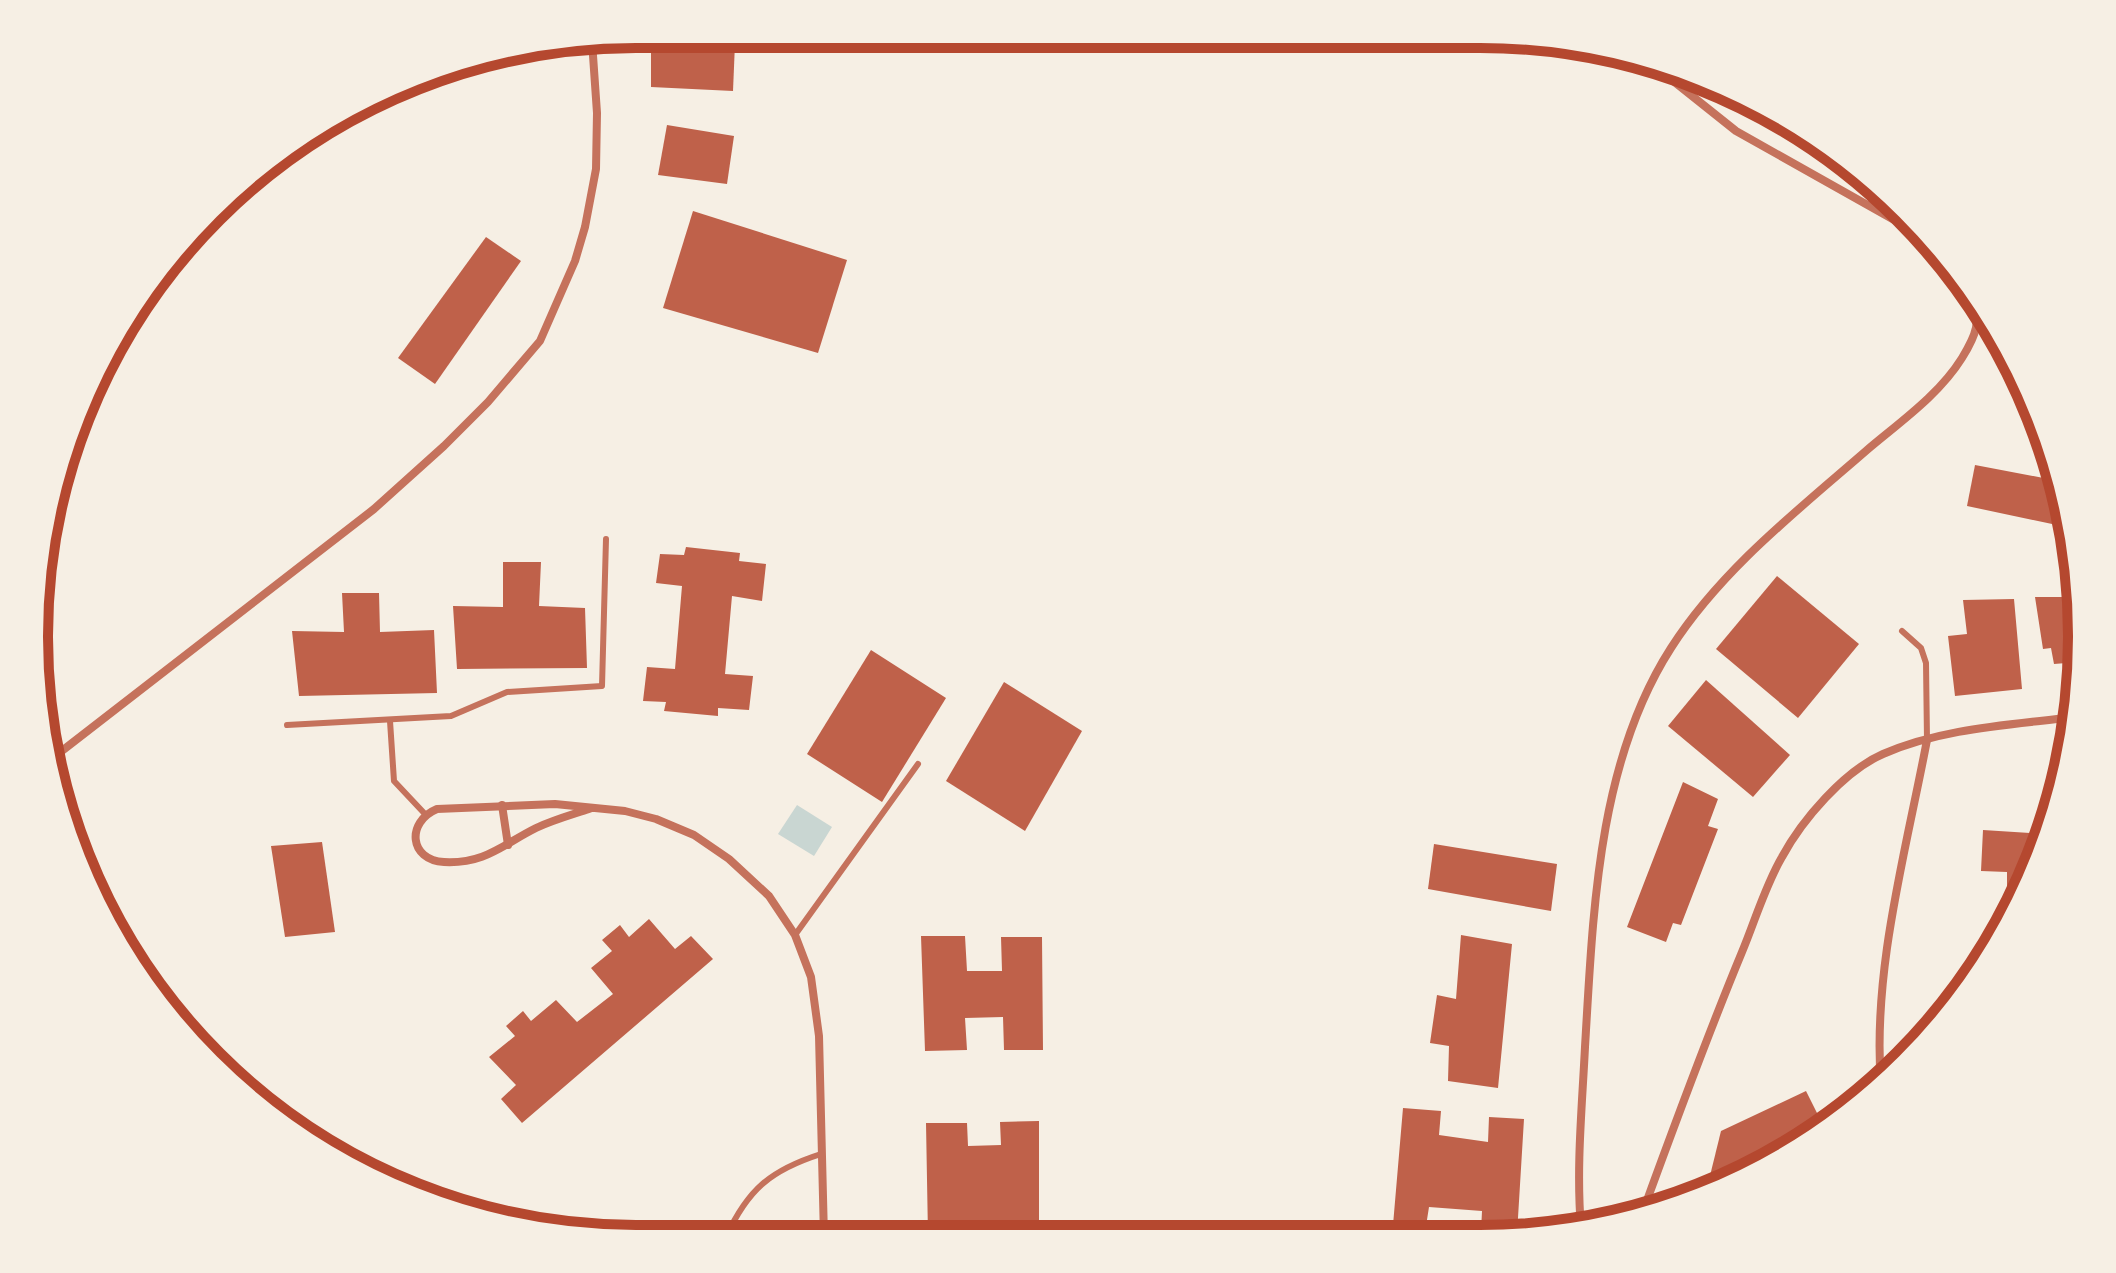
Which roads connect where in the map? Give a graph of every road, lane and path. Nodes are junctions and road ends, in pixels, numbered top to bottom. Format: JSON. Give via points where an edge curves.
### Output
{"nodes":[{"id":1,"x":593,"y":50,"type":"edge"},
{"id":2,"x":1672,"y":80,"type":"edge"},
{"id":3,"x":1899,"y":223,"type":"edge"},
{"id":4,"x":1978,"y":325,"type":"edge"},
{"id":5,"x":606,"y":539,"type":"dead end"},
{"id":6,"x":1902,"y":631,"type":"dead end"},
{"id":7,"x":2062,"y":719,"type":"edge"},
{"id":8,"x":390,"y":721,"type":"junction"},
{"id":9,"x":287,"y":725,"type":"dead end"},
{"id":10,"x":1927,"y":740,"type":"junction"},
{"id":11,"x":59,"y":753,"type":"edge"},
{"id":12,"x":918,"y":764,"type":"dead end"},
{"id":13,"x":502,"y":805,"type":"junction"},
{"id":14,"x":589,"y":809,"type":"junction"},
{"id":15,"x":425,"y":814,"type":"junction"},
{"id":16,"x":508,"y":845,"type":"junction"},
{"id":17,"x":795,"y":935,"type":"junction"},
{"id":18,"x":1880,"y":1068,"type":"edge"},
{"id":19,"x":821,"y":1154,"type":"junction"},
{"id":20,"x":1647,"y":1201,"type":"edge"},
{"id":21,"x":1580,"y":1216,"type":"edge"},
{"id":22,"x":731,"y":1225,"type":"edge"},
{"id":23,"x":824,"y":1225,"type":"edge"}],
"edges":[{"from":1,"to":11,"type":"street","via":[[596,169],[575,261],[540,341],[466,424],[374,509]]},
{"from":2,"to":3,"type":"street","via":[[1736,131]]},
{"from":4,"to":21,"type":"street","via":[[1936,391],[1792,514],[1718,588],[1671,648],[1645,696],[1620,765],[1603,838],[1593,918],[1577,1184]]},
{"from":5,"to":8,"type":"lane","via":[[602,686],[507,692],[451,716]]},
{"from":6,"to":10,"type":"lane","via":[[1921,648],[1926,663]]},
{"from":7,"to":10,"type":"street"},
{"from":8,"to":9,"type":"lane"},
{"from":8,"to":15,"type":"lane","via":[[394,781]]},
{"from":10,"to":18,"type":"street","via":[[1887,953]]},
{"from":10,"to":20,"type":"street","via":[[1881,754],[1844,779],[1782,857],[1702,1048]]},
{"from":12,"to":17,"type":"lane"},
{"from":13,"to":14,"type":"street"},
{"from":13,"to":15,"type":"street"},
{"from":13,"to":16,"type":"street"},
{"from":14,"to":16,"type":"street","via":[[556,819]]},
{"from":14,"to":17,"type":"street","via":[[646,816],[694,835],[769,896]]},
{"from":15,"to":16,"type":"street","via":[[415,837],[418,849],[430,859],[476,860]]},
{"from":17,"to":19,"type":"street","via":[[811,977],[819,1036]]},
{"from":19,"to":22,"type":"lane","via":[[788,1165],[760,1185]]},
{"from":19,"to":23,"type":"street"}]}
